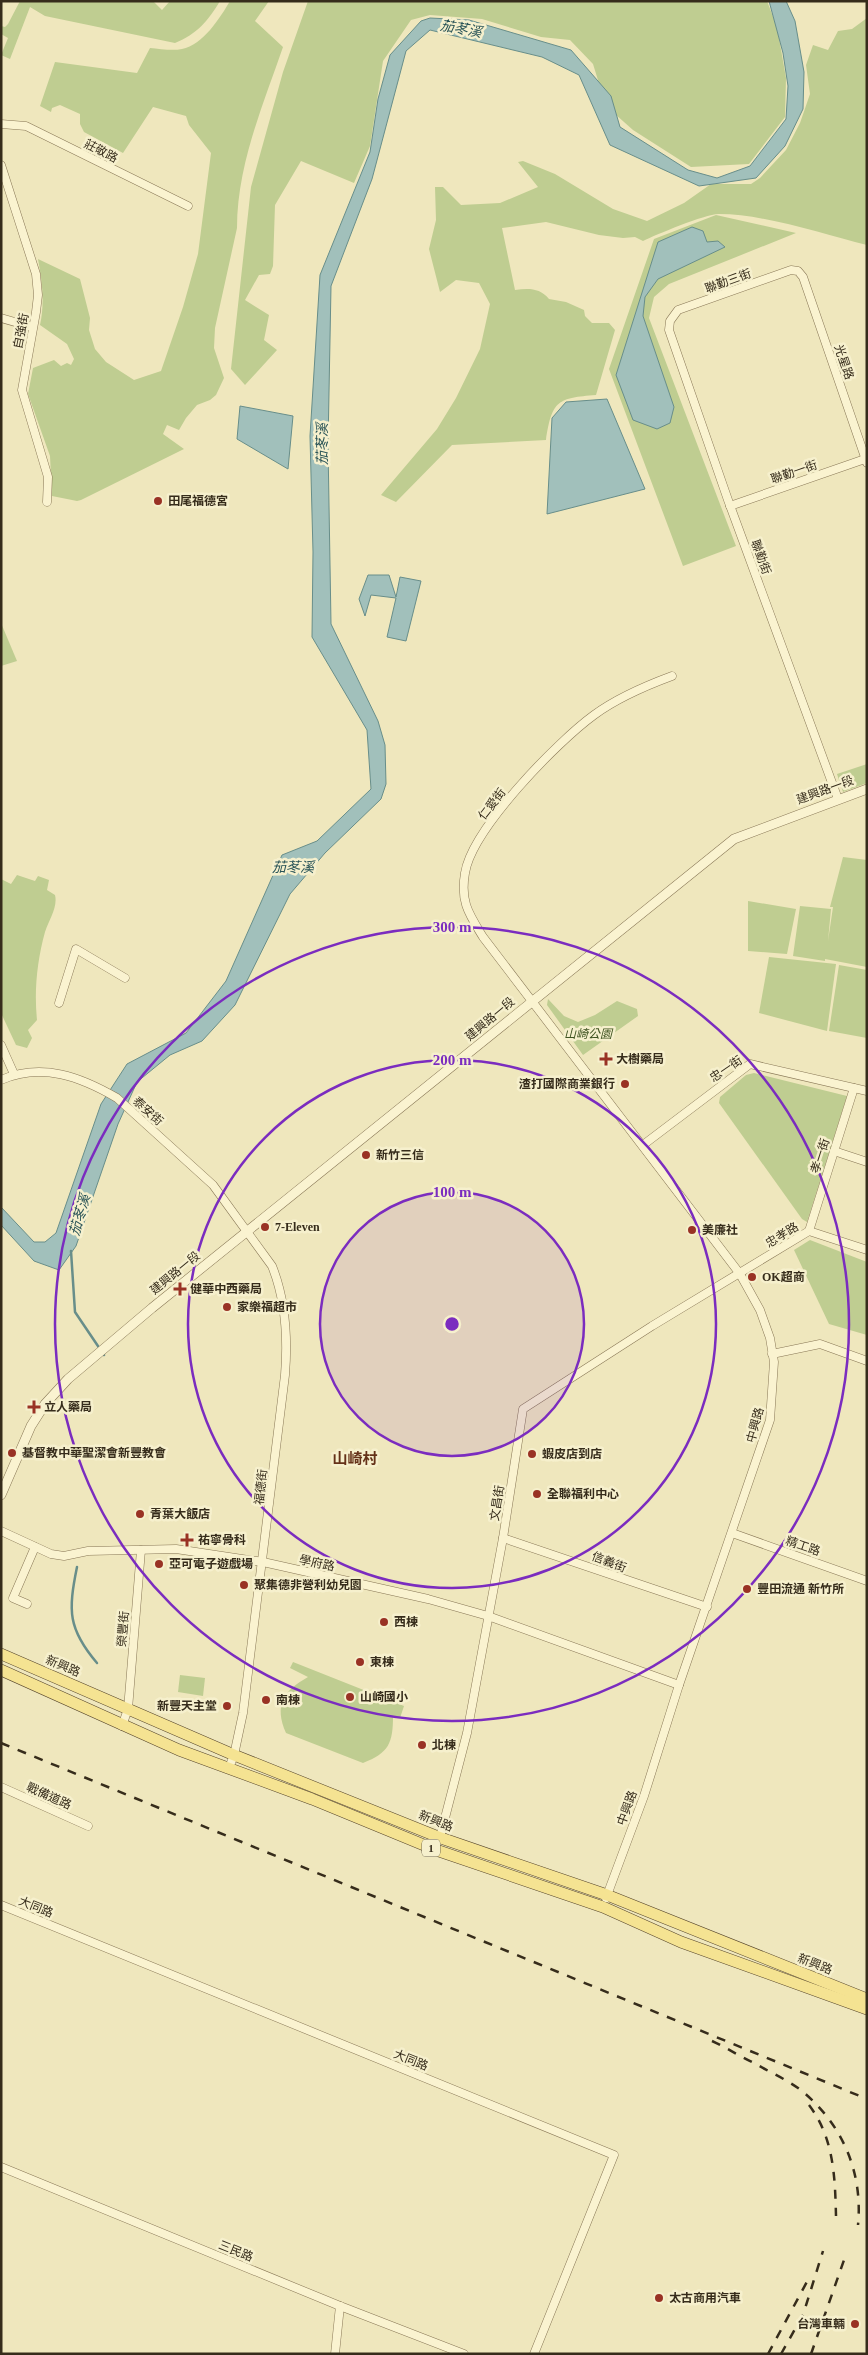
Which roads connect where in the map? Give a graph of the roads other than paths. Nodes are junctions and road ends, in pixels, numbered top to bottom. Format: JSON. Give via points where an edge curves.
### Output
{"nodes":[{"id":1,"x":1,"y":124,"type":"edge"},
{"id":2,"x":1,"y":165,"type":"edge"},
{"id":3,"x":188,"y":206,"type":"dead end"},
{"id":4,"x":798,"y":271,"type":"joint"},
{"id":5,"x":1,"y":318,"type":"edge"},
{"id":6,"x":670,"y":322,"type":"joint"},
{"id":7,"x":32,"y":327,"type":"junction"},
{"id":8,"x":866,"y":461,"type":"edge"},
{"id":9,"x":47,"y":502,"type":"dead end"},
{"id":10,"x":730,"y":506,"type":"junction"},
{"id":11,"x":672,"y":676,"type":"dead end"},
{"id":12,"x":867,"y":788,"type":"edge"},
{"id":13,"x":838,"y":798,"type":"junction"},
{"id":14,"x":126,"y":978,"type":"dead end"},
{"id":15,"x":532,"y":1000,"type":"junction"},
{"id":16,"x":59,"y":1003,"type":"dead end"},
{"id":17,"x":1,"y":1044,"type":"edge"},
{"id":18,"x":14,"y":1074,"type":"junction"},
{"id":19,"x":1,"y":1080,"type":"edge"},
{"id":20,"x":854,"y":1088,"type":"junction"},
{"id":21,"x":867,"y":1091,"type":"edge"},
{"id":22,"x":643,"y":1145,"type":"junction"},
{"id":23,"x":834,"y":1151,"type":"junction"},
{"id":24,"x":867,"y":1162,"type":"edge"},
{"id":25,"x":247,"y":1230,"type":"junction"},
{"id":26,"x":809,"y":1231,"type":"junction"},
{"id":27,"x":867,"y":1250,"type":"edge"},
{"id":28,"x":740,"y":1274,"type":"junction"},
{"id":29,"x":772,"y":1354,"type":"junction"},
{"id":30,"x":867,"y":1361,"type":"edge"},
{"id":31,"x":1,"y":1495,"type":"edge"},
{"id":32,"x":1,"y":1531,"type":"edge"},
{"id":33,"x":732,"y":1533,"type":"junction"},
{"id":34,"x":503,"y":1538,"type":"junction"},
{"id":35,"x":35,"y":1546,"type":"junction"},
{"id":36,"x":141,"y":1550,"type":"junction"},
{"id":37,"x":263,"y":1562,"type":"junction"},
{"id":38,"x":867,"y":1581,"type":"edge"},
{"id":39,"x":27,"y":1604,"type":"dead end"},
{"id":40,"x":707,"y":1606,"type":"junction"},
{"id":41,"x":488,"y":1616,"type":"junction"},
{"id":42,"x":1,"y":1654,"type":"edge"},
{"id":43,"x":1,"y":1670,"type":"edge"},
{"id":44,"x":680,"y":1685,"type":"junction"},
{"id":45,"x":128,"y":1709,"type":"junction"},
{"id":46,"x":122,"y":1726,"type":"junction"},
{"id":47,"x":234,"y":1755,"type":"junction"},
{"id":48,"x":229,"y":1768,"type":"junction"},
{"id":49,"x":1,"y":1787,"type":"edge"},
{"id":50,"x":88,"y":1826,"type":"dead end"},
{"id":51,"x":441,"y":1838,"type":"junction"},
{"id":52,"x":436,"y":1850,"type":"junction"},
{"id":53,"x":608,"y":1895,"type":"junction"},
{"id":54,"x":1,"y":1905,"type":"edge"},
{"id":55,"x":603,"y":1907,"type":"junction"},
{"id":56,"x":867,"y":1999,"type":"edge"},
{"id":57,"x":867,"y":2009,"type":"edge"},
{"id":58,"x":1,"y":2167,"type":"edge"},
{"id":59,"x":340,"y":2306,"type":"junction"},
{"id":60,"x":335,"y":2354,"type":"edge"},
{"id":61,"x":464,"y":2354,"type":"edge"},
{"id":62,"x":534,"y":2354,"type":"edge"}],
"edges":[{"from":1,"to":3,"type":"street","name":"莊敬路","via":[[26,126]]},
{"from":2,"to":7,"type":"street","name":"自強街","via":[[36,274],[38,295]]},
{"from":4,"to":6,"type":"street","name":"聯勤三街","via":[[791,270],[678,310]]},
{"from":4,"to":8,"type":"street","name":"光星路","via":[[803,277]]},
{"from":5,"to":7,"type":"street"},
{"from":6,"to":10,"type":"street","name":"聯勤街","via":[[669,330]]},
{"from":7,"to":9,"type":"street","name":"自強街","via":[[22,390],[48,477]]},
{"from":8,"to":10,"type":"street","name":"聯勤一街"},
{"from":10,"to":13,"type":"street","name":"聯勤街"},
{"from":11,"to":15,"type":"street","name":"仁愛街","via":[[612,703],[580,727],[530,775],[502,809],[471,856],[465,873],[465,906],[483,937]]},
{"from":12,"to":13,"type":"street","name":"建興路一段"},
{"from":13,"to":15,"type":"street","name":"建興路一段","via":[[734,839]]},
{"from":14,"to":16,"type":"street","via":[[76,948]]},
{"from":15,"to":22,"type":"street","name":"中興路"},
{"from":15,"to":25,"type":"street","name":"建興路一段"},
{"from":17,"to":18,"type":"street"},
{"from":18,"to":19,"type":"street","name":"泰安街"},
{"from":18,"to":25,"type":"street","name":"泰安街","via":[[66,1074],[98,1087],[134,1113],[213,1185]]},
{"from":20,"to":21,"type":"street","name":"忠一街"},
{"from":20,"to":22,"type":"street","name":"忠一街","via":[[750,1064]]},
{"from":20,"to":23,"type":"street","name":"孝一街"},
{"from":22,"to":28,"type":"street","name":"中興路"},
{"from":23,"to":24,"type":"street"},
{"from":23,"to":26,"type":"street","name":"孝一街"},
{"from":25,"to":31,"type":"street","name":"建興路一段","via":[[68,1379],[45,1404],[31,1426]]},
{"from":25,"to":37,"type":"street","name":"福德街","via":[[278,1279],[288,1341]]},
{"from":26,"to":27,"type":"street","name":"忠孝路"},
{"from":26,"to":28,"type":"street","name":"忠孝路"},
{"from":28,"to":29,"type":"street","name":"中興路","via":[[763,1316]]},
{"from":28,"to":34,"type":"street","name":"文昌街","via":[[629,1340],[523,1409]]},
{"from":29,"to":30,"type":"street","via":[[820,1344]]},
{"from":29,"to":33,"type":"street","name":"中興路","via":[[774,1386],[770,1420]]},
{"from":32,"to":35,"type":"street","name":"學府路"},
{"from":33,"to":38,"type":"street","name":"精工路"},
{"from":33,"to":40,"type":"street","name":"中興路"},
{"from":34,"to":40,"type":"street","name":"信義街"},
{"from":34,"to":41,"type":"street","name":"文昌街"},
{"from":35,"to":36,"type":"street","name":"學府路","via":[[64,1556],[88,1550]]},
{"from":35,"to":39,"type":"street","via":[[12,1598]]},
{"from":36,"to":37,"type":"street","name":"學府路","via":[[176,1549]]},
{"from":36,"to":45,"type":"street","name":"榮豐街"},
{"from":37,"to":41,"type":"street","name":"學府路","via":[[428,1599]]},
{"from":37,"to":47,"type":"street","name":"福德街","via":[[243,1713]]},
{"from":40,"to":44,"type":"street","name":"中興路"},
{"from":41,"to":44,"type":"street","name":"學府路"},
{"from":41,"to":51,"type":"street","name":"文昌街","via":[[467,1733]]},
{"from":42,"to":45,"type":"main road","name":"新興路","number":"1"},
{"from":43,"to":46,"type":"main road","name":"新興路","number":"1"},
{"from":44,"to":53,"type":"street","name":"中興路"},
{"from":45,"to":46,"type":"street","name":"榮豐街"},
{"from":45,"to":47,"type":"main road","name":"新興路","number":"1"},
{"from":46,"to":48,"type":"main road","name":"新興路","number":"1"},
{"from":47,"to":48,"type":"street","name":"福德街"},
{"from":47,"to":51,"type":"main road","name":"新興路","number":"1"},
{"from":48,"to":52,"type":"main road","name":"新興路","number":"1"},
{"from":49,"to":50,"type":"street","name":"戰備道路"},
{"from":51,"to":52,"type":"street","name":"文昌街"},
{"from":51,"to":53,"type":"main road","name":"新興路","number":"1"},
{"from":52,"to":55,"type":"main road","name":"新興路","number":"1"},
{"from":53,"to":55,"type":"street","name":"中興路"},
{"from":53,"to":56,"type":"main road","name":"新興路","number":"1"},
{"from":54,"to":62,"type":"street","name":"大同路","via":[[614,2155]]},
{"from":55,"to":57,"type":"main road","name":"新興路","number":"1","via":[[682,1942]]},
{"from":58,"to":59,"type":"street","name":"三民路"},
{"from":59,"to":60,"type":"street"},
{"from":59,"to":61,"type":"street","name":"三民路"}]}
